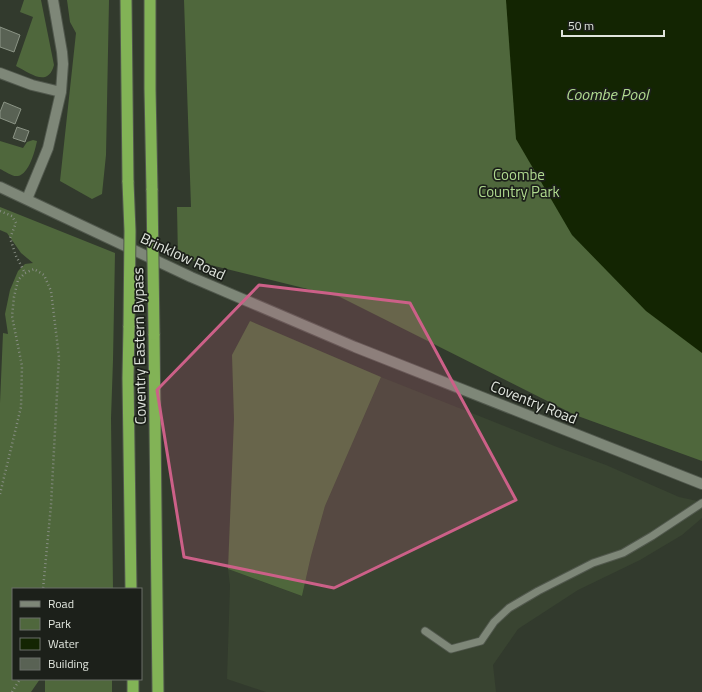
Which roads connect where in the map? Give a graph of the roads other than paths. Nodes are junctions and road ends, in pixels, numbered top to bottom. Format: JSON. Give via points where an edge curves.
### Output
{"nodes":[{"id":1,"x":53,"y":0,"type":"edge"},
{"id":2,"x":126,"y":0,"type":"edge"},
{"id":3,"x":150,"y":0,"type":"edge"},
{"id":4,"x":0,"y":73,"type":"edge"},
{"id":5,"x":61,"y":92,"type":"junction"},
{"id":6,"x":0,"y":186,"type":"edge"},
{"id":7,"x":27,"y":199,"type":"junction"},
{"id":8,"x":356,"y":347,"type":"joint"},
{"id":9,"x":702,"y":484,"type":"edge"},
{"id":10,"x":702,"y":503,"type":"edge"},
{"id":11,"x":131,"y":588,"type":"edge"},
{"id":12,"x":425,"y":631,"type":"dead end"},
{"id":13,"x":133,"y":680,"type":"edge"},
{"id":14,"x":133,"y":692,"type":"edge"},
{"id":15,"x":158,"y":692,"type":"edge"}],
"edges":[{"from":1,"to":5,"type":"main road","via":[[62,52]]},
{"from":2,"to":11,"type":"highway","name":"Coventry Eastern Bypass","bridge":true},
{"from":3,"to":15,"type":"highway","name":"Coventry Eastern Bypass","bridge":true},
{"from":4,"to":5,"type":"main road"},
{"from":5,"to":7,"type":"main road","via":[[48,148]]},
{"from":6,"to":7,"type":"main road","name":"Brinklow Road"},
{"from":7,"to":8,"type":"main road","name":"Brinklow Road","via":[[191,277]]},
{"from":8,"to":9,"type":"main road","name":"Coventry Road"},
{"from":10,"to":12,"type":"lane","via":[[623,553],[593,563],[509,608],[494,622],[481,641],[451,649]]},
{"from":13,"to":14,"type":"highway"}]}
